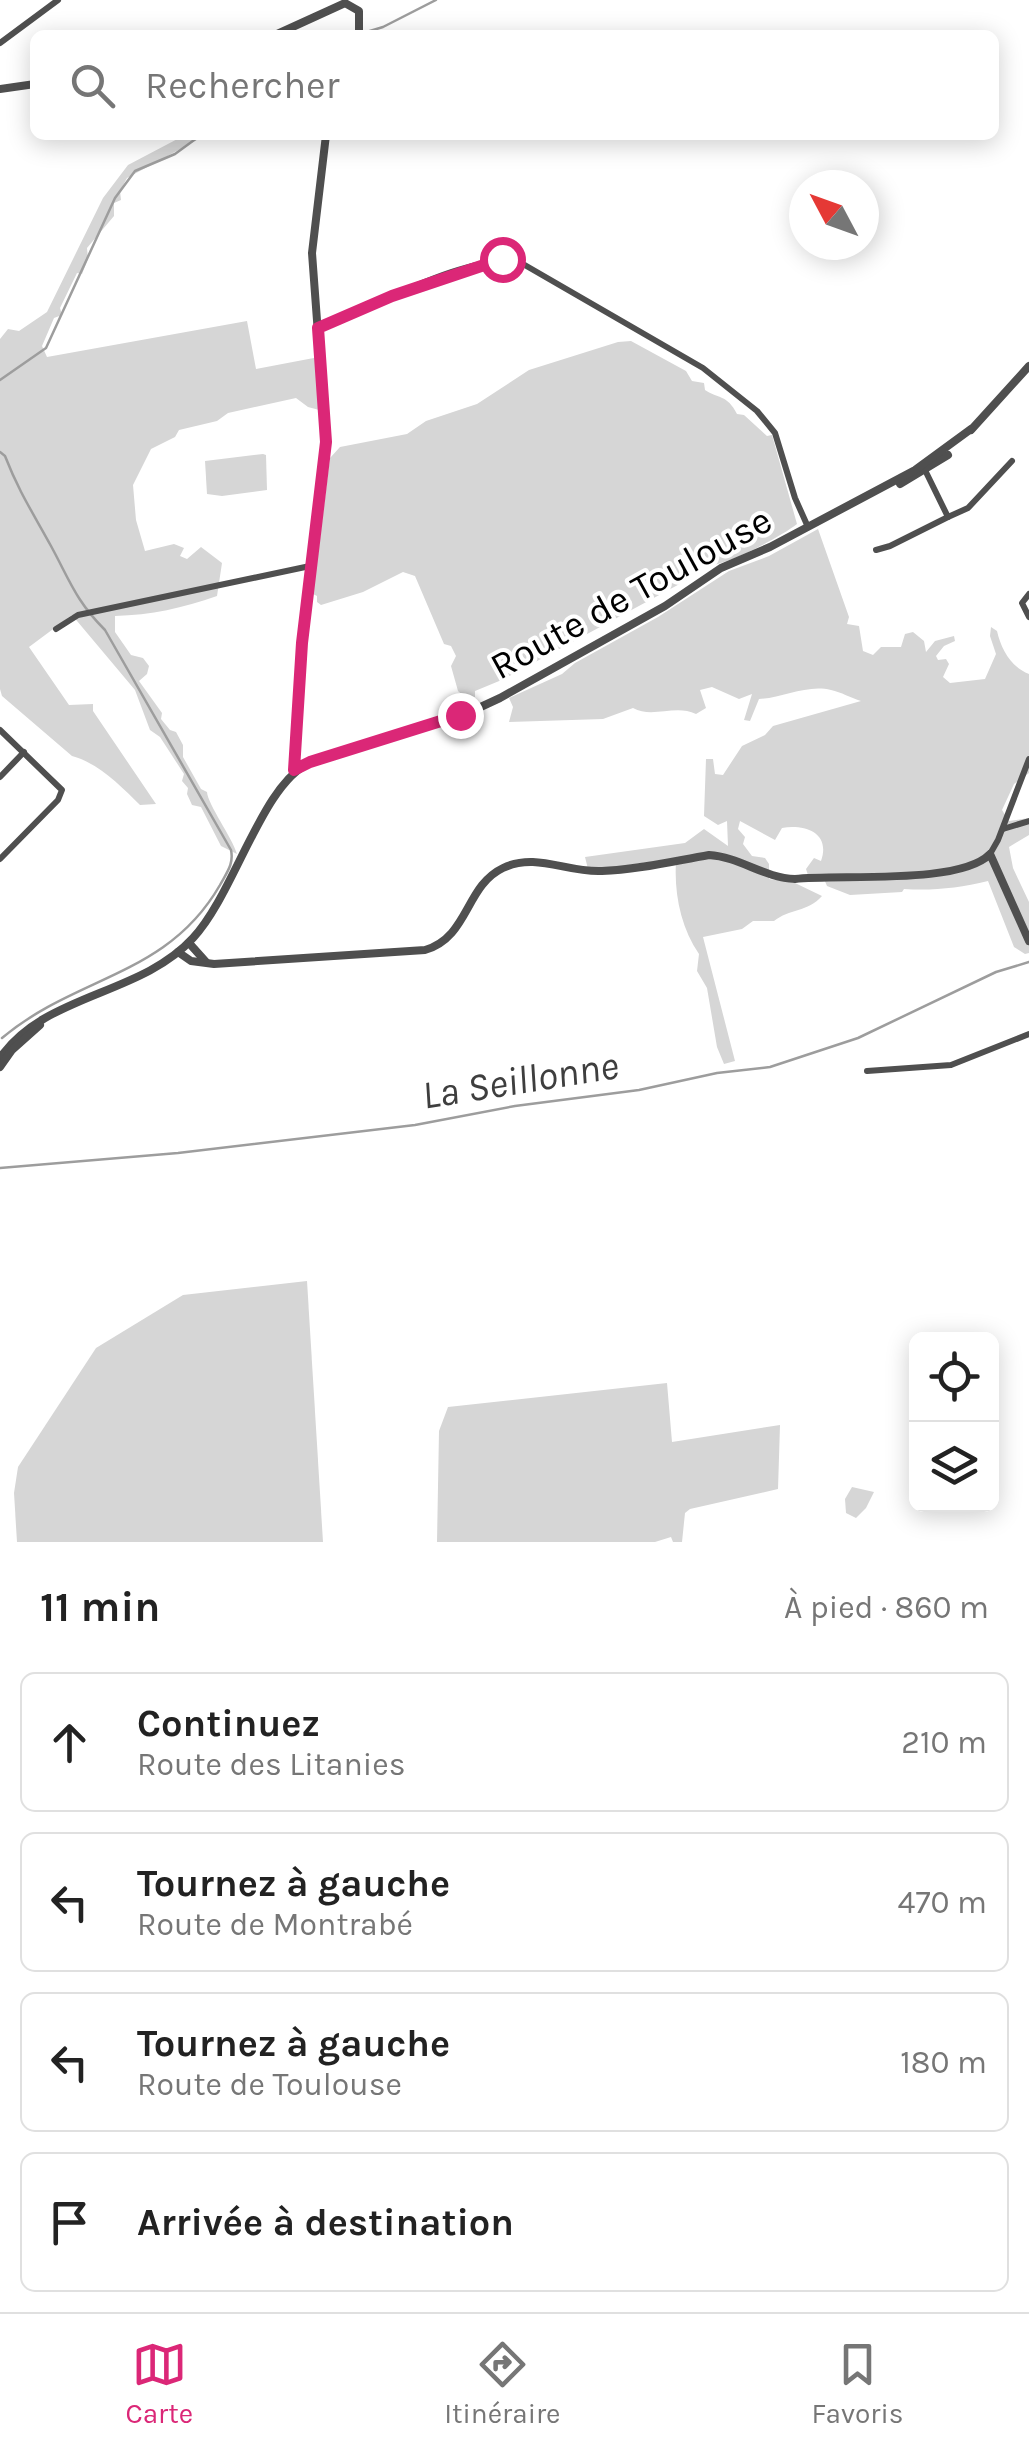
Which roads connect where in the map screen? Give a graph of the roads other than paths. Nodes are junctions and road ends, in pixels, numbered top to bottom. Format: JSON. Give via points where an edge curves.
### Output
{"nodes":[{"id":1,"x":58,"y":0,"type":"edge"},
{"id":2,"x":285,"y":30,"type":"edge"},
{"id":3,"x":359,"y":30,"type":"edge"},
{"id":4,"x":0,"y":43,"type":"edge"},
{"id":5,"x":30,"y":85,"type":"edge"},
{"id":6,"x":0,"y":89,"type":"edge"},
{"id":7,"x":325,"y":140,"type":"edge"},
{"id":8,"x":318,"y":328,"type":"junction"},
{"id":9,"x":1029,"y":370,"type":"edge"},
{"id":10,"x":1012,"y":461,"type":"dead end"},
{"id":11,"x":924,"y":468,"type":"junction"},
{"id":12,"x":948,"y":517,"type":"junction"},
{"id":13,"x":808,"y":527,"type":"junction"},
{"id":14,"x":876,"y":550,"type":"dead end"},
{"id":15,"x":310,"y":566,"type":"junction"},
{"id":16,"x":1029,"y":594,"type":"edge"},
{"id":17,"x":1029,"y":617,"type":"edge"},
{"id":18,"x":56,"y":629,"type":"dead end"},
{"id":19,"x":0,"y":730,"type":"edge"},
{"id":20,"x":24,"y":752,"type":"junction"},
{"id":21,"x":1029,"y":759,"type":"edge"},
{"id":22,"x":294,"y":770,"type":"junction"},
{"id":23,"x":0,"y":777,"type":"edge"},
{"id":24,"x":1029,"y":821,"type":"edge"},
{"id":25,"x":1002,"y":829,"type":"junction"},
{"id":26,"x":990,"y":854,"type":"junction"},
{"id":27,"x":0,"y":859,"type":"edge"},
{"id":28,"x":1029,"y":941,"type":"edge"},
{"id":29,"x":188,"y":943,"type":"junction"},
{"id":30,"x":178,"y":952,"type":"junction"},
{"id":31,"x":206,"y":962,"type":"junction"},
{"id":32,"x":1029,"y":1034,"type":"edge"},
{"id":33,"x":3,"y":1053,"type":"edge"},
{"id":34,"x":0,"y":1068,"type":"edge"},
{"id":35,"x":867,"y":1071,"type":"dead end"}],
"edges":[{"from":1,"to":4,"type":"street"},
{"from":2,"to":3,"type":"street","via":[[345,3],[359,11]]},
{"from":5,"to":6,"type":"street"},
{"from":7,"to":8,"type":"street","via":[[312,253]]},
{"from":8,"to":13,"type":"street","via":[[482,263],[516,262],[694,362],[757,410],[774,433]]},
{"from":8,"to":15,"type":"street","via":[[326,442]]},
{"from":9,"to":11,"type":"street","name":"Route de Toulouse"},
{"from":10,"to":12,"type":"street","via":[[968,508]]},
{"from":11,"to":12,"type":"street"},
{"from":11,"to":13,"type":"street","name":"Route de Toulouse"},
{"from":12,"to":14,"type":"street"},
{"from":13,"to":22,"type":"street","name":"Route de Toulouse","via":[[721,568],[486,705]]},
{"from":15,"to":18,"type":"street","via":[[85,614]]},
{"from":15,"to":22,"type":"street"},
{"from":16,"to":17,"type":"street","via":[[1022,602]]},
{"from":19,"to":20,"type":"street"},
{"from":20,"to":23,"type":"street"},
{"from":20,"to":27,"type":"street","via":[[57,782],[61,795]]},
{"from":21,"to":25,"type":"street"},
{"from":22,"to":29,"type":"street","via":[[276,790],[220,901]]},
{"from":24,"to":25,"type":"street"},
{"from":25,"to":26,"type":"street"},
{"from":26,"to":28,"type":"street"},
{"from":26,"to":31,"type":"street","via":[[978,864],[925,874],[796,878],[774,877],[718,856],[600,872],[524,861],[489,877],[456,931],[436,946]]},
{"from":29,"to":30,"type":"street"},
{"from":29,"to":31,"type":"street"},
{"from":30,"to":31,"type":"street"},
{"from":30,"to":33,"type":"street","via":[[40,1020]]},
{"from":32,"to":35,"type":"street","via":[[950,1065]]},
{"from":33,"to":34,"type":"street"}]}
